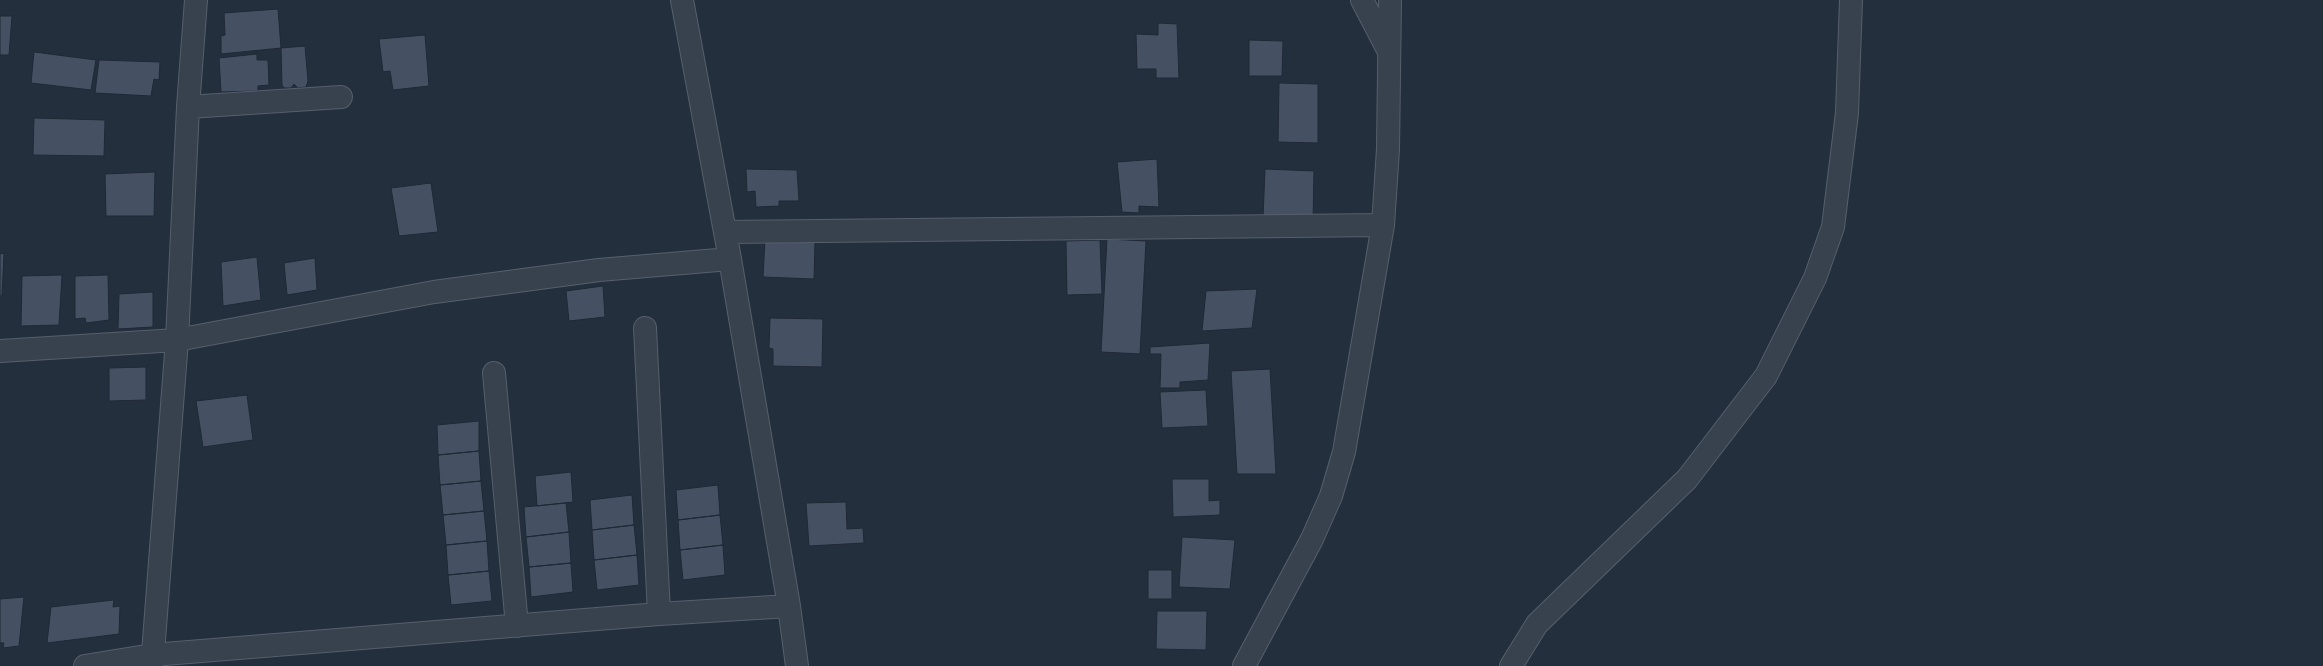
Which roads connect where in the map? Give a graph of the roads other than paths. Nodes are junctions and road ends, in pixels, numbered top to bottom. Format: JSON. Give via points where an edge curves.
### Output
{"nodes":[{"id":1,"x":196,"y":0,"type":"edge"},
{"id":2,"x":682,"y":0,"type":"edge"},
{"id":3,"x":1362,"y":0,"type":"edge"},
{"id":4,"x":1390,"y":0,"type":"edge"},
{"id":5,"x":1851,"y":0,"type":"edge"},
{"id":6,"x":1390,"y":55,"type":"junction"},
{"id":7,"x":341,"y":97,"type":"dead end"},
{"id":8,"x":188,"y":107,"type":"junction"},
{"id":9,"x":1383,"y":225,"type":"junction"},
{"id":10,"x":725,"y":232,"type":"junction"},
{"id":11,"x":730,"y":259,"type":"junction"},
{"id":12,"x":645,"y":328,"type":"dead end"},
{"id":13,"x":177,"y":340,"type":"junction"},
{"id":14,"x":0,"y":351,"type":"edge"},
{"id":15,"x":494,"y":373,"type":"dead end"},
{"id":16,"x":789,"y":606,"type":"junction"},
{"id":17,"x":659,"y":614,"type":"junction"},
{"id":18,"x":517,"y":626,"type":"junction"},
{"id":19,"x":152,"y":660,"type":"edge"},
{"id":20,"x":85,"y":666,"type":"edge"},
{"id":21,"x":797,"y":666,"type":"edge"},
{"id":22,"x":1244,"y":666,"type":"edge"},
{"id":23,"x":1511,"y":666,"type":"edge"}],
"edges":[{"from":1,"to":8,"type":"street"},
{"from":2,"to":10,"type":"street"},
{"from":3,"to":6,"type":"street"},
{"from":4,"to":6,"type":"street"},
{"from":5,"to":23,"type":"street","via":[[1847,113],[1833,227],[1815,278],[1766,376],[1687,479],[1537,624]]},
{"from":6,"to":9,"type":"street"},
{"from":7,"to":8,"type":"street"},
{"from":8,"to":13,"type":"street"},
{"from":9,"to":10,"type":"street"},
{"from":9,"to":22,"type":"street","via":[[1344,452],[1331,496],[1312,539]]},
{"from":10,"to":11,"type":"street"},
{"from":11,"to":13,"type":"street","via":[[599,270],[434,292]]},
{"from":11,"to":16,"type":"street"},
{"from":12,"to":17,"type":"street"},
{"from":13,"to":14,"type":"street"},
{"from":13,"to":19,"type":"street"},
{"from":15,"to":18,"type":"street"},
{"from":16,"to":17,"type":"street"},
{"from":16,"to":21,"type":"street"},
{"from":17,"to":18,"type":"street"},
{"from":18,"to":19,"type":"street"},
{"from":19,"to":20,"type":"street"}]}
